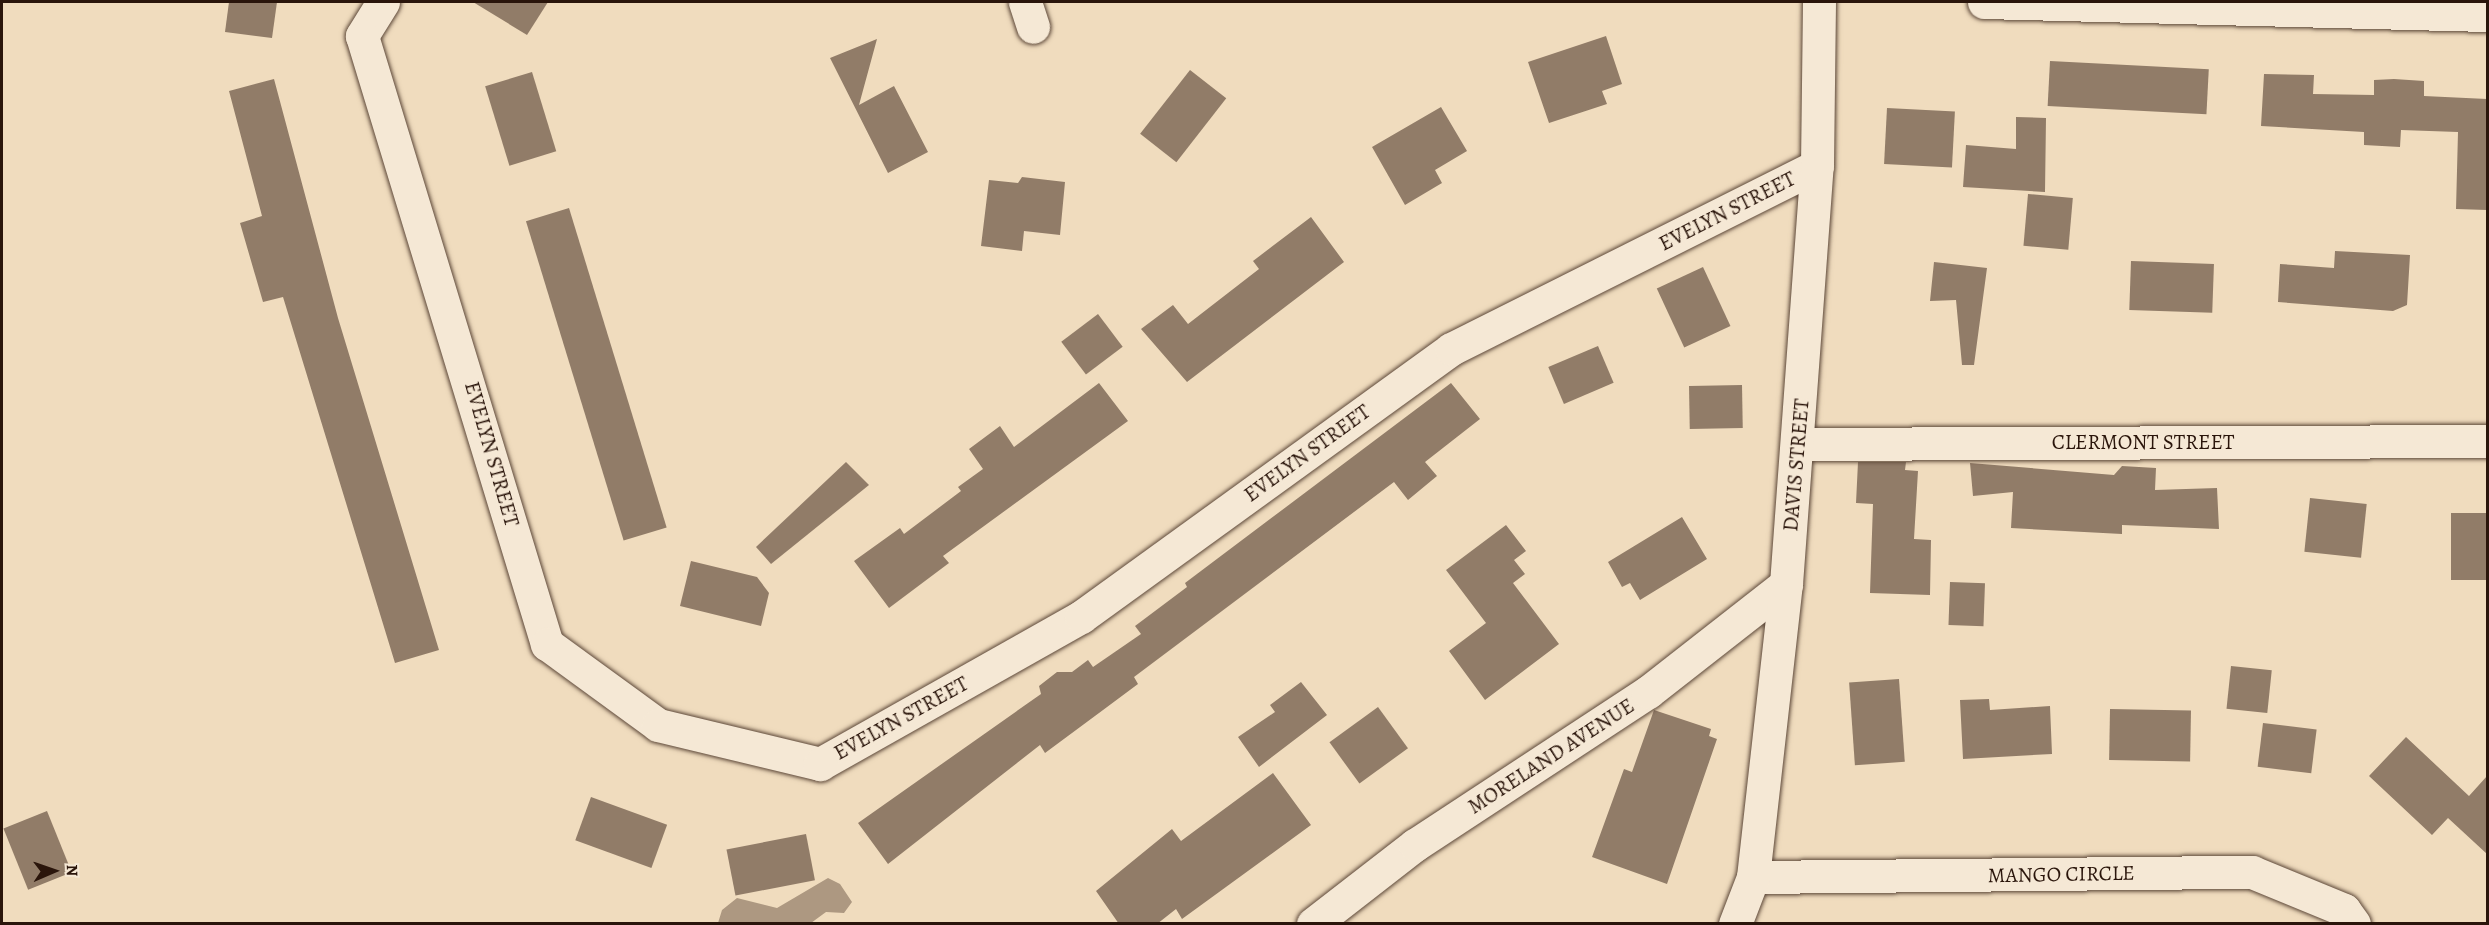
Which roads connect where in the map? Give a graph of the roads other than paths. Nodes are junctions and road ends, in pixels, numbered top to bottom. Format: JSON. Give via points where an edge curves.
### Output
{"nodes":[{"id":1,"x":382,"y":2,"type":"edge"},
{"id":2,"x":1819,"y":2,"type":"edge"},
{"id":3,"x":1984,"y":2,"type":"edge"},
{"id":4,"x":2487,"y":15,"type":"edge"},
{"id":5,"x":1816,"y":166,"type":"junction"},
{"id":6,"x":2487,"y":441,"type":"edge"},
{"id":7,"x":1799,"y":444,"type":"junction"},
{"id":8,"x":1786,"y":584,"type":"junction"},
{"id":9,"x":1754,"y":877,"type":"junction"},
{"id":10,"x":1313,"y":924,"type":"edge"},
{"id":11,"x":1735,"y":924,"type":"edge"},
{"id":12,"x":2354,"y":924,"type":"edge"}],
"edges":[{"from":1,"to":5,"type":"street","name":"EVELYN STREET","via":[[362,36],[548,644],[658,725],[820,764],[1081,617],[1450,349]]},
{"from":2,"to":5,"type":"street","name":"DAVIS STREET"},
{"from":3,"to":4,"type":"street"},
{"from":5,"to":7,"type":"street","name":"DAVIS STREET"},
{"from":6,"to":7,"type":"street","name":"CLERMONT STREET"},
{"from":7,"to":8,"type":"street","name":"DAVIS STREET"},
{"from":8,"to":9,"type":"street","name":"DAVIS STREET"},
{"from":8,"to":10,"type":"street","name":"MORELAND AVENUE","via":[[1648,692],[1415,845]]},
{"from":9,"to":11,"type":"street","name":"DAVIS STREET"},
{"from":9,"to":12,"type":"street","name":"MANGO CIRCLE","via":[[2252,872],[2344,910]]}]}
